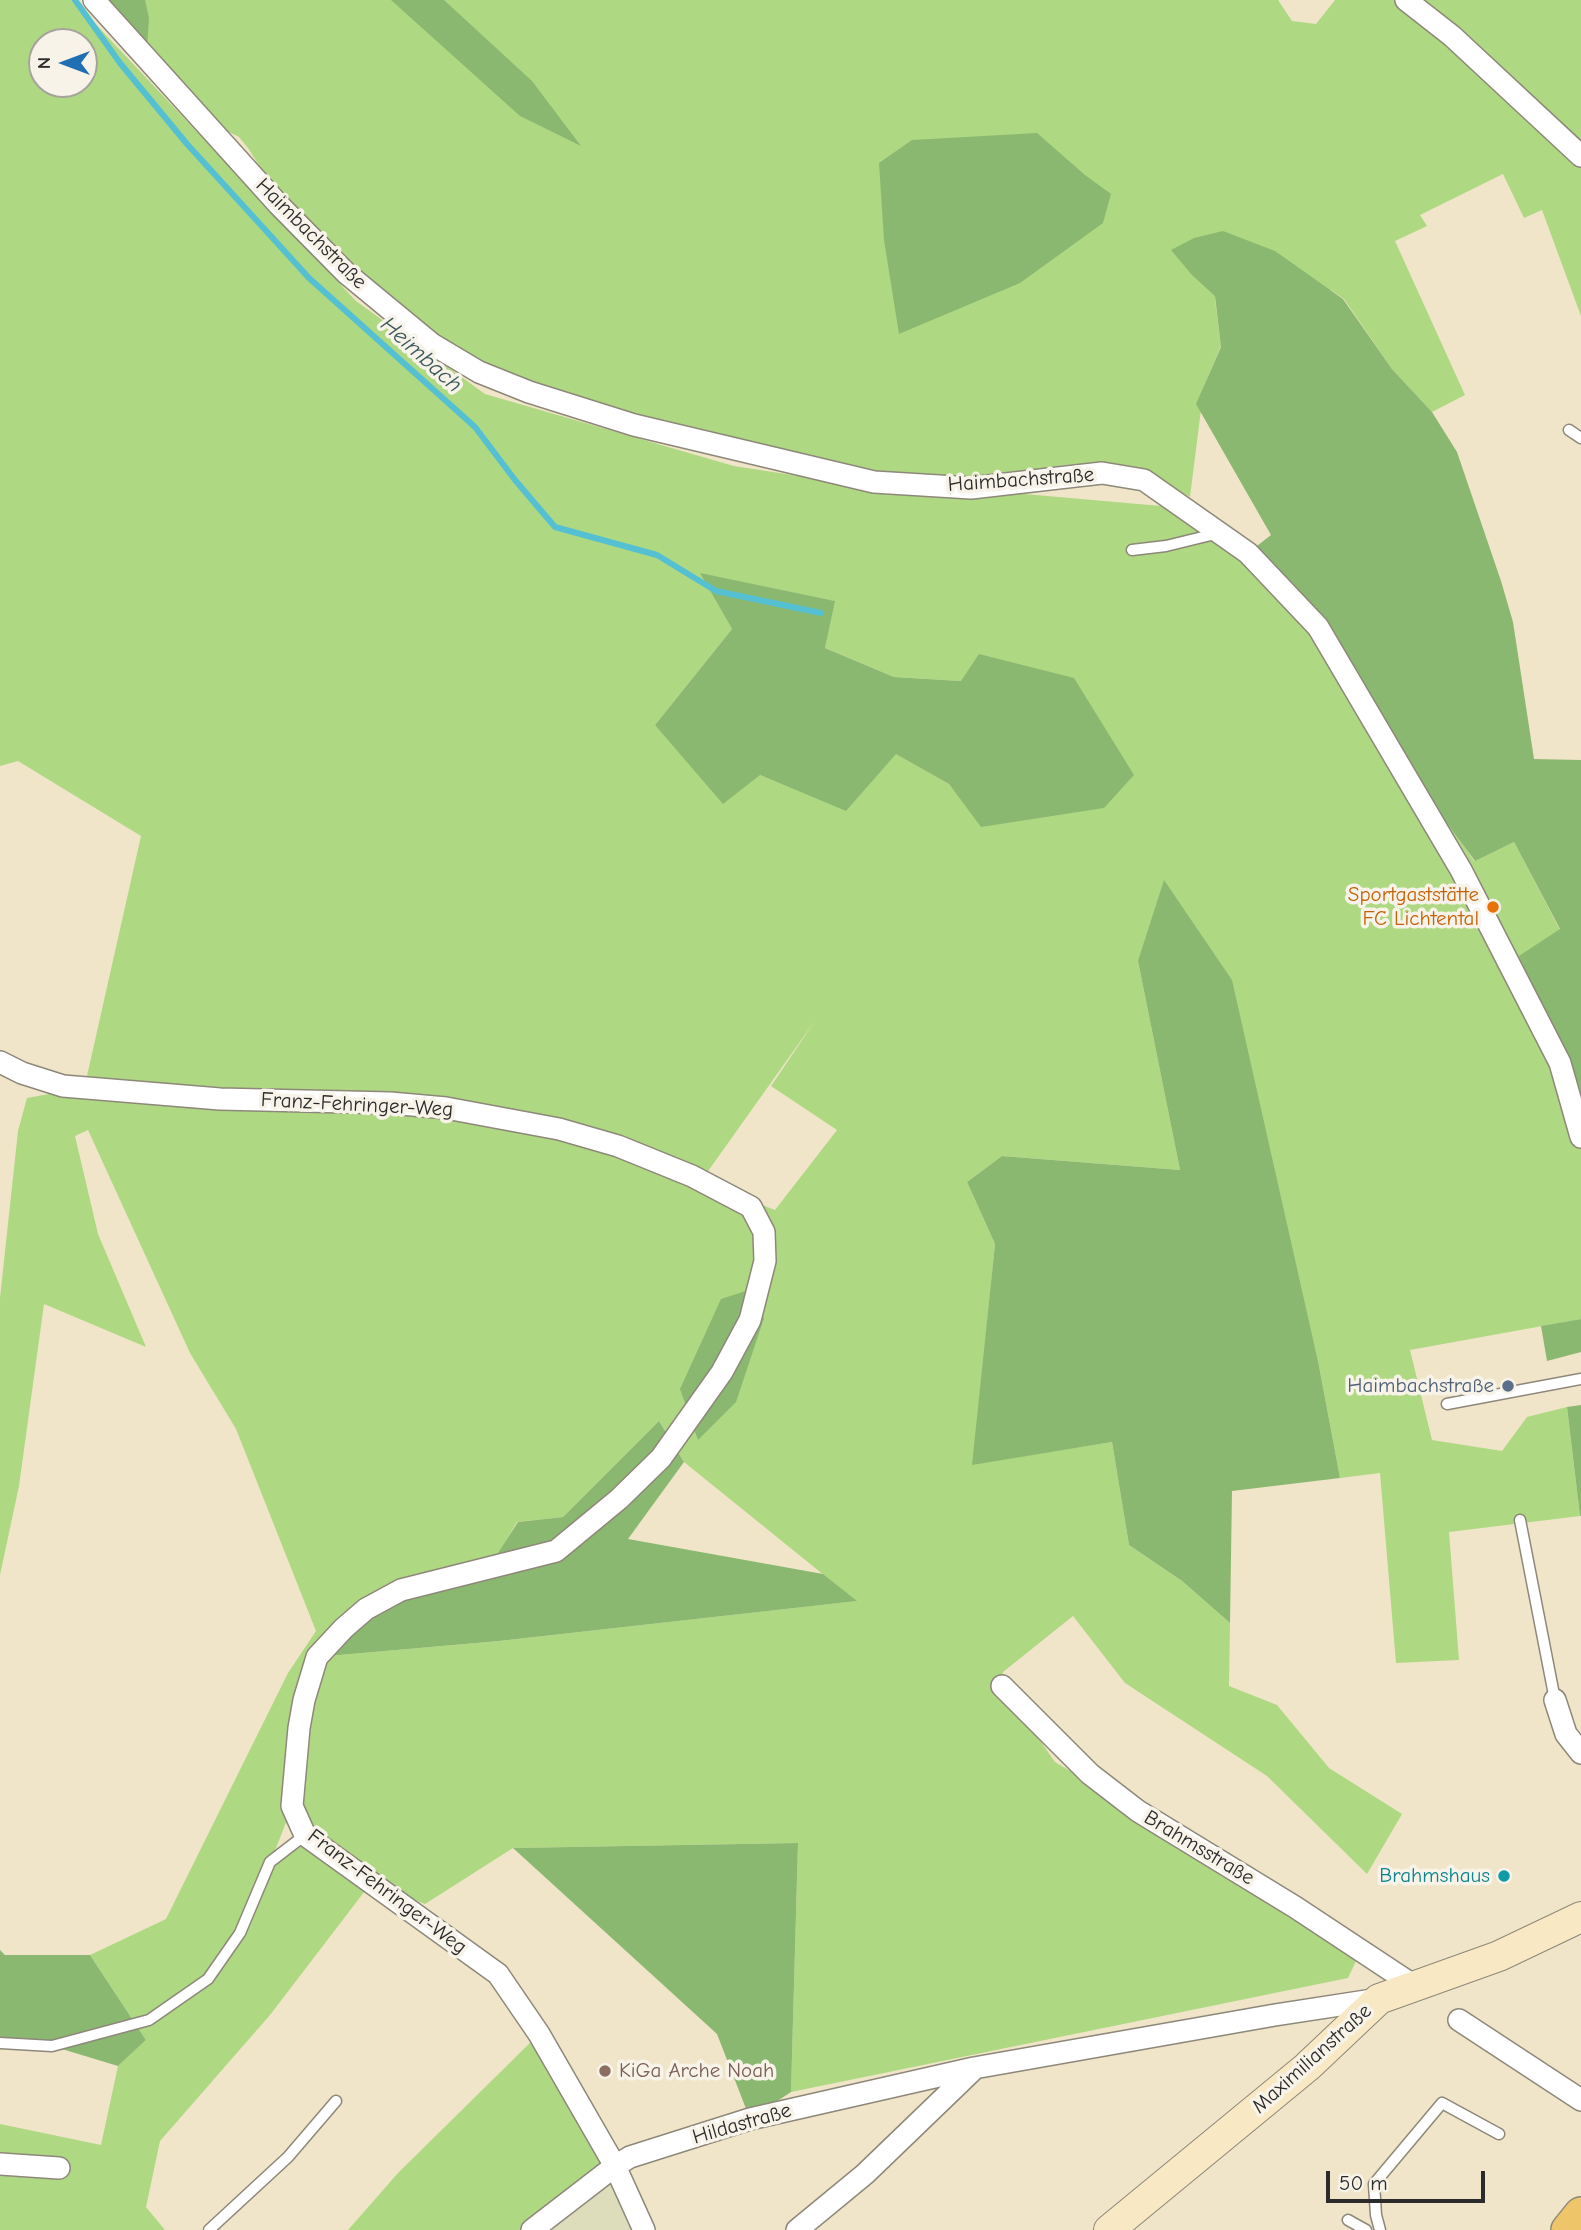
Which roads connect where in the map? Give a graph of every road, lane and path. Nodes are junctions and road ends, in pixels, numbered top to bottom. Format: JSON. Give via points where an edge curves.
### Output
{"nodes":[{"id":1,"x":93,"y":0,"type":"edge"},
{"id":2,"x":1406,"y":0,"type":"edge"},
{"id":3,"x":1581,"y":156,"type":"edge"},
{"id":4,"x":1569,"y":430,"type":"dead end"},
{"id":5,"x":1581,"y":439,"type":"edge"},
{"id":6,"x":1219,"y":533,"type":"junction"},
{"id":7,"x":1132,"y":550,"type":"dead end"},
{"id":8,"x":0,"y":1062,"type":"edge"},
{"id":9,"x":1581,"y":1137,"type":"edge"},
{"id":10,"x":1581,"y":1379,"type":"edge"},
{"id":11,"x":1447,"y":1404,"type":"dead end"},
{"id":12,"x":1520,"y":1520,"type":"dead end"},
{"id":13,"x":1002,"y":1686,"type":"dead end"},
{"id":14,"x":1555,"y":1700,"type":"joint"},
{"id":15,"x":1581,"y":1753,"type":"edge"},
{"id":16,"x":305,"y":1835,"type":"junction"},
{"id":17,"x":1581,"y":1917,"type":"edge"},
{"id":18,"x":1416,"y":1987,"type":"junction"},
{"id":19,"x":1379,"y":1999,"type":"junction"},
{"id":20,"x":1459,"y":2020,"type":"dead end"},
{"id":21,"x":0,"y":2043,"type":"edge"},
{"id":22,"x":974,"y":2068,"type":"junction"},
{"id":23,"x":1581,"y":2100,"type":"edge"},
{"id":24,"x":336,"y":2101,"type":"dead end"},
{"id":25,"x":1499,"y":2134,"type":"dead end"},
{"id":26,"x":0,"y":2164,"type":"edge"},
{"id":27,"x":615,"y":2166,"type":"junction"},
{"id":28,"x":59,"y":2168,"type":"dead end"},
{"id":29,"x":1581,"y":2214,"type":"edge"},
{"id":30,"x":1348,"y":2220,"type":"dead end"},
{"id":31,"x":209,"y":2230,"type":"edge"},
{"id":32,"x":532,"y":2230,"type":"edge"},
{"id":33,"x":644,"y":2230,"type":"edge"},
{"id":34,"x":797,"y":2230,"type":"edge"},
{"id":35,"x":1109,"y":2230,"type":"edge"},
{"id":36,"x":1366,"y":2230,"type":"edge"},
{"id":37,"x":1380,"y":2230,"type":"edge"},
{"id":38,"x":1568,"y":2230,"type":"edge"}],
"edges":[{"from":1,"to":6,"type":"street","name":"Haimbachstraße","via":[[346,273],[432,344],[479,372],[634,425],[874,482],[971,488],[1102,473],[1144,480]]},
{"from":2,"to":3,"type":"street","via":[[1452,36]]},
{"from":4,"to":5,"type":"lane"},
{"from":6,"to":7,"type":"lane"},
{"from":6,"to":9,"type":"street","name":"Haimbachstraße","via":[[1248,553],[1318,627],[1461,870],[1510,965],[1560,1063]]},
{"from":8,"to":16,"type":"street","name":"Franz-Fehringer-Weg","via":[[63,1086],[220,1099],[390,1103],[446,1108],[559,1129],[618,1146],[691,1176],[751,1207],[764,1232],[765,1261],[750,1320],[722,1372],[661,1458],[620,1499],[555,1551],[401,1590],[358,1615],[317,1657],[299,1728],[292,1806]]},
{"from":10,"to":11,"type":"lane"},
{"from":12,"to":14,"type":"lane"},
{"from":13,"to":18,"type":"street","name":"Brahmsstraße","via":[[1090,1774],[1138,1811]]},
{"from":14,"to":15,"type":"street","via":[[1566,1734]]},
{"from":16,"to":21,"type":"lane","via":[[270,1862],[240,1933],[208,1979],[149,2020],[52,2046]]},
{"from":16,"to":27,"type":"street","name":"Franz-Fehringer-Weg","via":[[498,1974],[539,2034]]},
{"from":17,"to":18,"type":"main road","name":"Maximilianstraße","via":[[1499,1956]]},
{"from":18,"to":19,"type":"main road","name":"Maximilianstraße"},
{"from":19,"to":22,"type":"street","name":"Hildastraße"},
{"from":19,"to":35,"type":"main road","name":"Maximilianstraße","via":[[1307,2067]]},
{"from":20,"to":23,"type":"street"},
{"from":22,"to":27,"type":"street","name":"Hildastraße","via":[[750,2119],[630,2157]]},
{"from":22,"to":34,"type":"street","via":[[865,2174]]},
{"from":24,"to":31,"type":"lane","via":[[288,2157]]},
{"from":25,"to":37,"type":"lane","via":[[1442,2103],[1374,2184]]},
{"from":26,"to":28,"type":"street"},
{"from":27,"to":32,"type":"street","name":"Hildastraße"},
{"from":27,"to":33,"type":"street","name":"Franz-Fehringer-Weg"},
{"from":29,"to":38,"type":"main road"},
{"from":30,"to":36,"type":"lane"}]}
